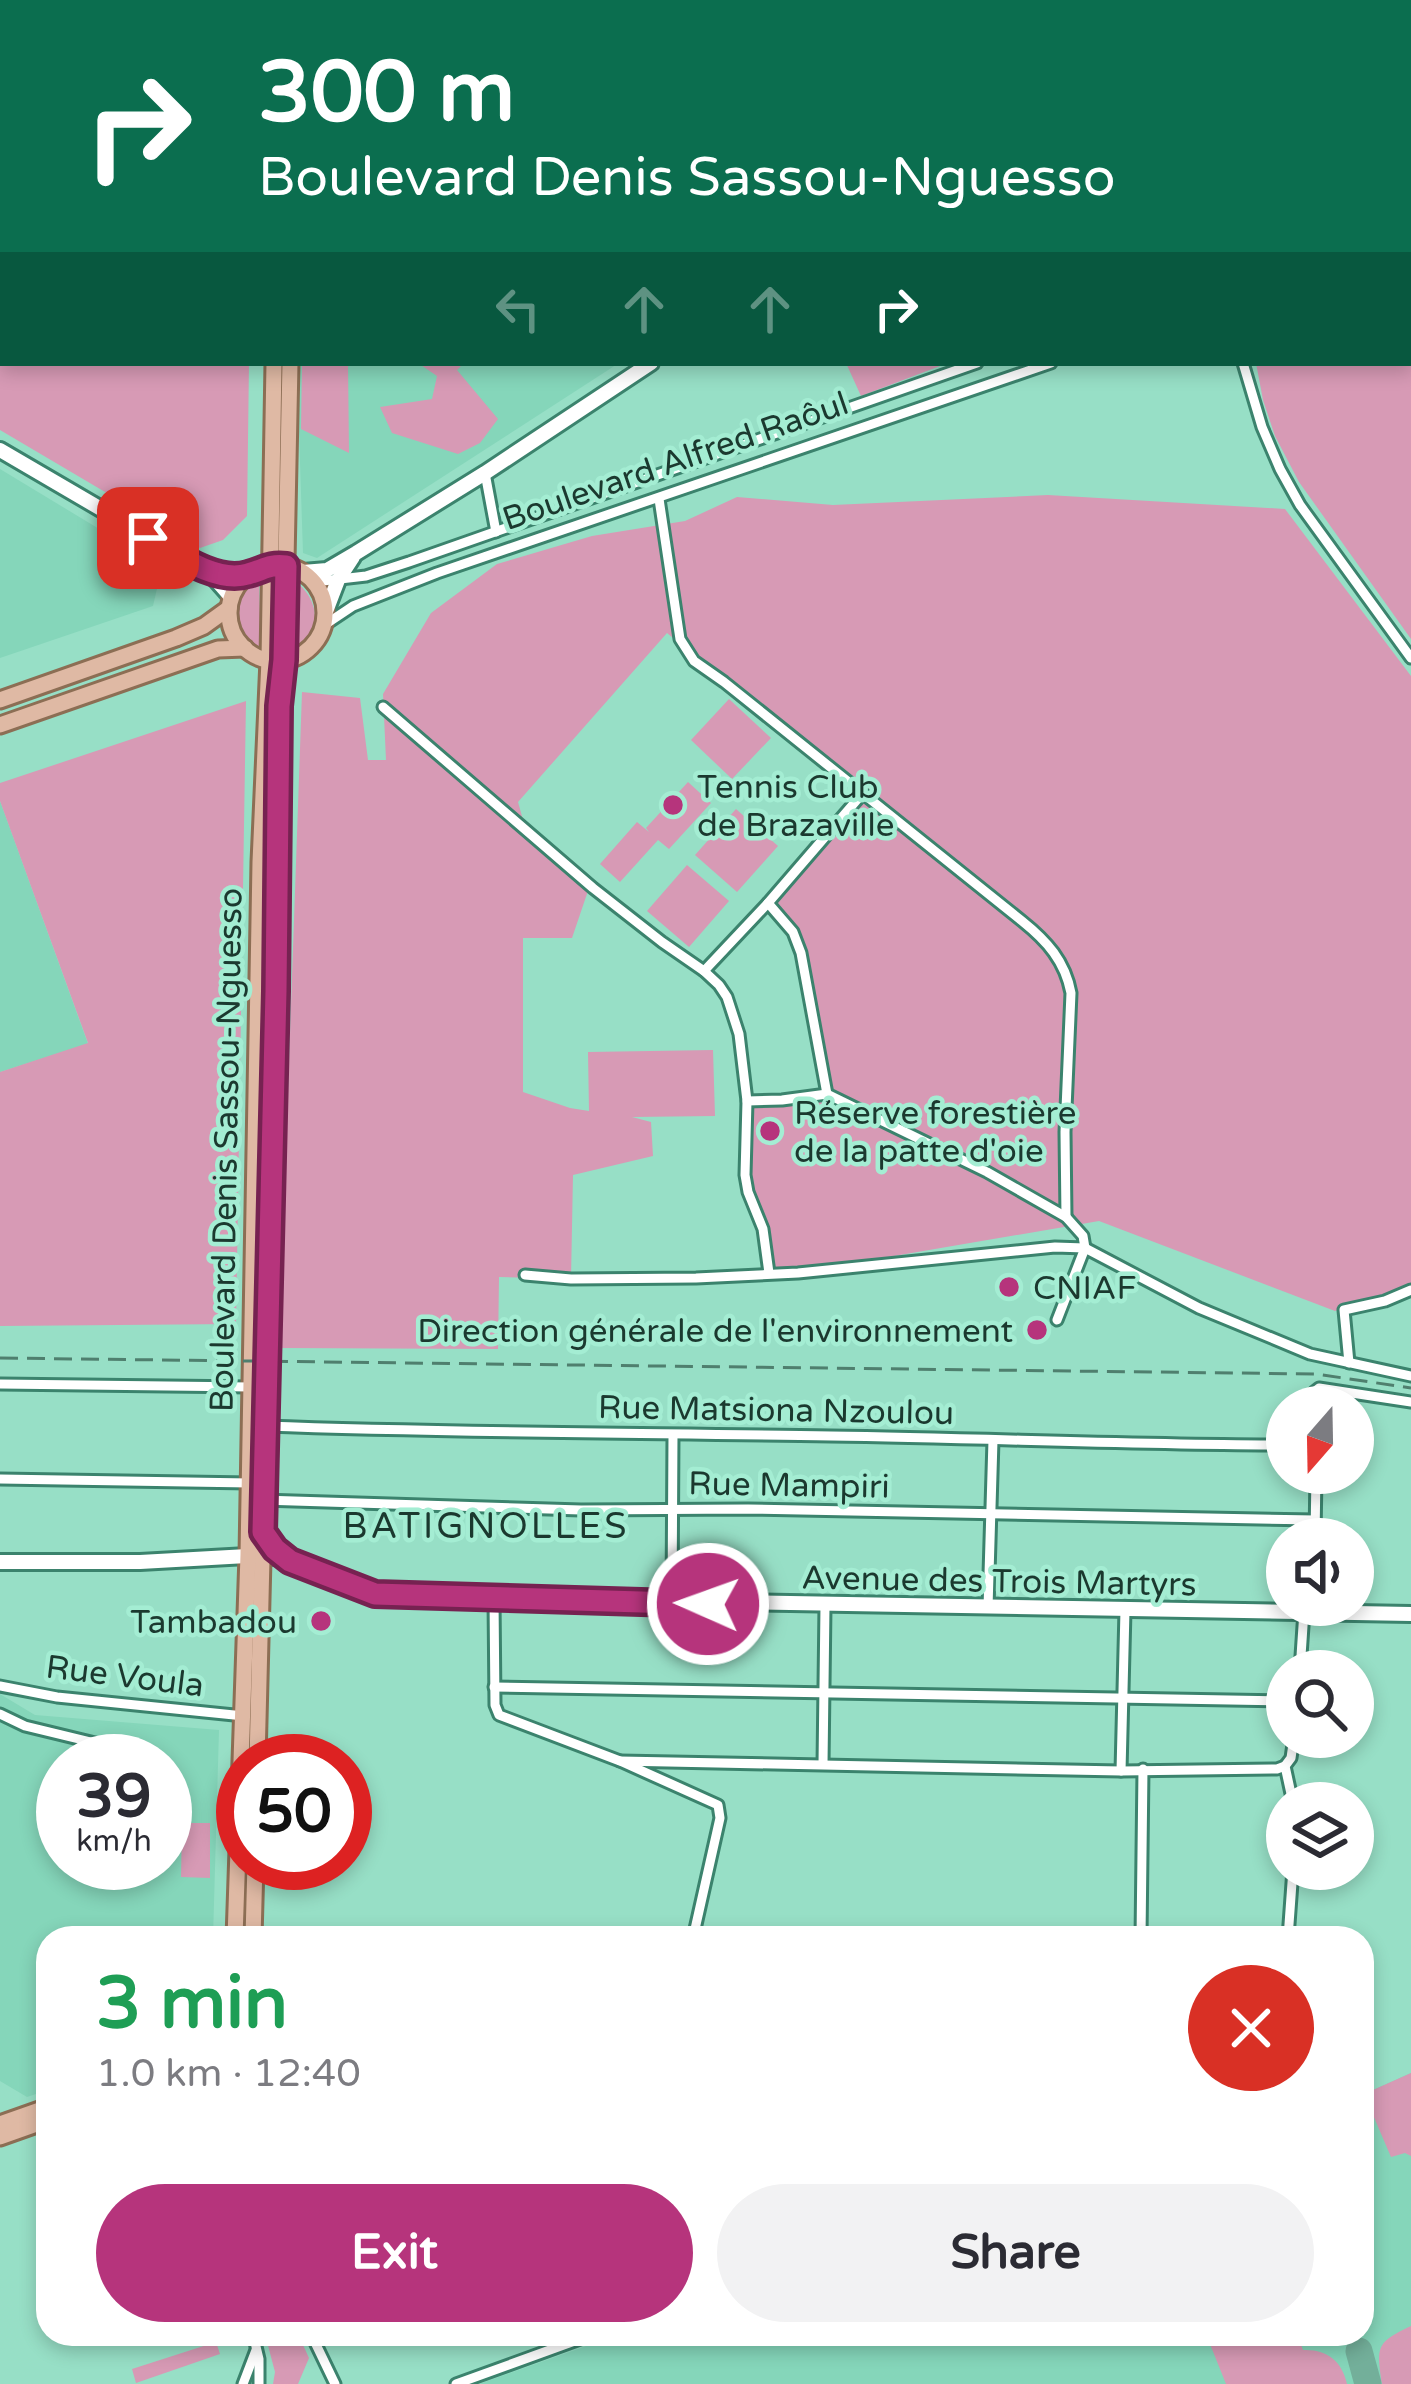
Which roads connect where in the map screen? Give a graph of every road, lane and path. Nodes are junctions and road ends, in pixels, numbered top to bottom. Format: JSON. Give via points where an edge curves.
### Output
{"nodes":[{"id":1,"x":274,"y":366,"type":"edge"},
{"id":2,"x":290,"y":366,"type":"edge"},
{"id":3,"x":646,"y":366,"type":"edge"},
{"id":4,"x":967,"y":366,"type":"edge"},
{"id":5,"x":1042,"y":366,"type":"edge"},
{"id":6,"x":1244,"y":366,"type":"edge"},
{"id":7,"x":0,"y":450,"type":"edge"},
{"id":8,"x":485,"y":473,"type":"junction"},
{"id":9,"x":659,"y":499,"type":"junction"},
{"id":10,"x":496,"y":532,"type":"junction"},
{"id":11,"x":356,"y":553,"type":"junction"},
{"id":12,"x":293,"y":571,"type":"junction"},
{"id":13,"x":209,"y":572,"type":"junction"},
{"id":14,"x":248,"y":575,"type":"junction"},
{"id":15,"x":338,"y":580,"type":"junction"},
{"id":16,"x":230,"y":603,"type":"junction"},
{"id":17,"x":324,"y":620,"type":"junction"},
{"id":18,"x":245,"y":648,"type":"junction"},
{"id":19,"x":1411,"y":658,"type":"edge"},
{"id":20,"x":277,"y":660,"type":"junction"},
{"id":21,"x":0,"y":700,"type":"edge"},
{"id":22,"x":383,"y":707,"type":"dead end"},
{"id":23,"x":0,"y":725,"type":"edge"},
{"id":24,"x":862,"y":794,"type":"junction"},
{"id":25,"x":768,"y":903,"type":"junction"},
{"id":26,"x":704,"y":970,"type":"junction"},
{"id":27,"x":827,"y":1094,"type":"junction"},
{"id":28,"x":747,"y":1101,"type":"junction"},
{"id":29,"x":1066,"y":1217,"type":"junction"},
{"id":30,"x":1085,"y":1248,"type":"junction"},
{"id":31,"x":769,"y":1273,"type":"junction"},
{"id":32,"x":525,"y":1275,"type":"dead end"},
{"id":33,"x":1411,"y":1290,"type":"edge"},
{"id":34,"x":1057,"y":1320,"type":"dead end"},
{"id":35,"x":1349,"y":1363,"type":"junction"},
{"id":36,"x":1411,"y":1376,"type":"edge"},
{"id":37,"x":0,"y":1384,"type":"edge"},
{"id":38,"x":250,"y":1387,"type":"junction"},
{"id":39,"x":1374,"y":1396,"type":"edge"},
{"id":40,"x":1411,"y":1402,"type":"edge"},
{"id":41,"x":265,"y":1426,"type":"junction"},
{"id":42,"x":673,"y":1435,"type":"junction"},
{"id":43,"x":993,"y":1439,"type":"junction"},
{"id":44,"x":1266,"y":1445,"type":"edge"},
{"id":45,"x":0,"y":1479,"type":"edge"},
{"id":46,"x":250,"y":1483,"type":"junction"},
{"id":47,"x":262,"y":1500,"type":"junction"},
{"id":48,"x":673,"y":1509,"type":"junction"},
{"id":49,"x":992,"y":1515,"type":"junction"},
{"id":50,"x":1266,"y":1519,"type":"edge"},
{"id":51,"x":263,"y":1532,"type":"junction"},
{"id":52,"x":255,"y":1559,"type":"junction"},
{"id":53,"x":0,"y":1562,"type":"edge"},
{"id":54,"x":297,"y":1564,"type":"junction"},
{"id":55,"x":494,"y":1599,"type":"junction"},
{"id":56,"x":672,"y":1603,"type":"junction"},
{"id":57,"x":824,"y":1606,"type":"junction"},
{"id":58,"x":988,"y":1608,"type":"junction"},
{"id":59,"x":1266,"y":1609,"type":"edge"},
{"id":60,"x":1125,"y":1610,"type":"junction"},
{"id":61,"x":1374,"y":1612,"type":"edge"},
{"id":62,"x":1411,"y":1614,"type":"edge"},
{"id":63,"x":0,"y":1686,"type":"edge"},
{"id":64,"x":494,"y":1688,"type":"junction"},
{"id":65,"x":824,"y":1692,"type":"junction"},
{"id":66,"x":1124,"y":1697,"type":"junction"},
{"id":67,"x":1266,"y":1700,"type":"edge"},
{"id":68,"x":0,"y":1714,"type":"edge"},
{"id":69,"x":244,"y":1716,"type":"junction"},
{"id":70,"x":58,"y":1734,"type":"edge"},
{"id":71,"x":257,"y":1734,"type":"edge"},
{"id":72,"x":1292,"y":1758,"type":"edge"},
{"id":73,"x":620,"y":1761,"type":"junction"},
{"id":74,"x":823,"y":1764,"type":"junction"},
{"id":75,"x":1285,"y":1766,"type":"junction"},
{"id":76,"x":1143,"y":1769,"type":"junction"},
{"id":77,"x":1121,"y":1771,"type":"junction"},
{"id":78,"x":1288,"y":1782,"type":"edge"},
{"id":79,"x":255,"y":1890,"type":"edge"},
{"id":80,"x":1291,"y":1890,"type":"edge"},
{"id":81,"x":235,"y":1926,"type":"edge"},
{"id":82,"x":254,"y":1926,"type":"edge"},
{"id":83,"x":696,"y":1926,"type":"edge"},
{"id":84,"x":1141,"y":1926,"type":"edge"},
{"id":85,"x":1289,"y":1926,"type":"edge"},
{"id":86,"x":36,"y":2111,"type":"edge"},
{"id":87,"x":0,"y":2124,"type":"edge"},
{"id":88,"x":36,"y":2124,"type":"edge"},
{"id":89,"x":0,"y":2137,"type":"edge"},
{"id":90,"x":317,"y":2346,"type":"edge"},
{"id":91,"x":561,"y":2346,"type":"edge"},
{"id":92,"x":256,"y":2347,"type":"joint"},
{"id":93,"x":243,"y":2384,"type":"edge"},
{"id":94,"x":259,"y":2384,"type":"edge"},
{"id":95,"x":335,"y":2384,"type":"edge"},
{"id":96,"x":456,"y":2384,"type":"edge"}],
"edges":[{"from":1,"to":12,"type":"main road","name":"Boulevard Denis Sassou-Nguesso"},
{"from":2,"to":12,"type":"main road","name":"Boulevard Denis Sassou-Nguesso"},
{"from":3,"to":8,"type":"main road"},
{"from":4,"to":10,"type":"street","name":"Boulevard Alfred Raôul"},
{"from":5,"to":9,"type":"street","name":"Boulevard Alfred Raôul"},
{"from":6,"to":19,"type":"street","via":[[1262,427],[1300,505]]},
{"from":7,"to":13,"type":"main road"},
{"from":8,"to":10,"type":"street"},
{"from":8,"to":11,"type":"main road"},
{"from":9,"to":17,"type":"street","name":"Boulevard Alfred Raôul"},
{"from":9,"to":24,"type":"street","via":[[683,646]]},
{"from":10,"to":15,"type":"street","name":"Boulevard Alfred Raôul"},
{"from":11,"to":12,"type":"main road","via":[[326,570]]},
{"from":11,"to":15,"type":"main road"},
{"from":12,"to":14,"type":"main road"},
{"from":12,"to":15,"type":"street","name":"Boulevard Alfred Raôul"},
{"from":12,"to":17,"type":"main road","via":[[324,603]]},
{"from":12,"to":20,"type":"main road","name":"Boulevard Denis Sassou-Nguesso"},
{"from":13,"to":14,"type":"main road"},
{"from":13,"to":16,"type":"main road"},
{"from":14,"to":16,"type":"main road"},
{"from":15,"to":17,"type":"main road"},
{"from":16,"to":18,"type":"main road","via":[[230,623]]},
{"from":16,"to":21,"type":"main road","via":[[176,638]]},
{"from":17,"to":20,"type":"main road","via":[[309,649]]},
{"from":18,"to":20,"type":"main road"},
{"from":18,"to":23,"type":"main road","via":[[218,649]]},
{"from":20,"to":38,"type":"main road","name":"Boulevard Denis Sassou-Nguesso","via":[[260,862]]},
{"from":20,"to":41,"type":"main road","name":"Boulevard Denis Sassou-Nguesso"},
{"from":22,"to":26,"type":"street","via":[[625,914]]},
{"from":24,"to":25,"type":"street"},
{"from":24,"to":29,"type":"street","via":[[1060,960],[1071,993]]},
{"from":25,"to":26,"type":"street"},
{"from":25,"to":27,"type":"street","via":[[801,953]]},
{"from":26,"to":28,"type":"street","via":[[734,1014]]},
{"from":27,"to":28,"type":"street"},
{"from":27,"to":29,"type":"street"},
{"from":28,"to":31,"type":"street","via":[[745,1175]]},
{"from":29,"to":30,"type":"street"},
{"from":30,"to":31,"type":"street"},
{"from":30,"to":34,"type":"street"},
{"from":30,"to":35,"type":"street","via":[[1199,1308]]},
{"from":31,"to":32,"type":"street"},
{"from":33,"to":35,"type":"street","via":[[1344,1310]]},
{"from":35,"to":36,"type":"street"},
{"from":37,"to":38,"type":"street"},
{"from":38,"to":46,"type":"main road","name":"Boulevard Denis Sassou-Nguesso"},
{"from":39,"to":40,"type":"street"},
{"from":41,"to":42,"type":"street","name":"Rue Matsiona Nzoulou"},
{"from":41,"to":47,"type":"main road","name":"Boulevard Denis Sassou-Nguesso"},
{"from":42,"to":43,"type":"street","name":"Rue Matsiona Nzoulou"},
{"from":42,"to":48,"type":"street"},
{"from":43,"to":44,"type":"street","name":"Rue Matsiona Nzoulou"},
{"from":43,"to":49,"type":"street"},
{"from":45,"to":46,"type":"street"},
{"from":46,"to":52,"type":"main road","name":"Boulevard Denis Sassou-Nguesso"},
{"from":47,"to":48,"type":"street","name":"Rue Mampiri"},
{"from":47,"to":51,"type":"main road","name":"Boulevard Denis Sassou-Nguesso"},
{"from":48,"to":49,"type":"street","name":"Rue Mampiri"},
{"from":48,"to":56,"type":"street"},
{"from":49,"to":50,"type":"street","name":"Rue Mampiri"},
{"from":49,"to":58,"type":"street"},
{"from":51,"to":52,"type":"main road","name":"Boulevard Denis Sassou-Nguesso"},
{"from":51,"to":54,"type":"main road"},
{"from":52,"to":53,"type":"main road","name":"Avenue des Trois Martyrs"},
{"from":52,"to":54,"type":"main road","name":"Avenue des Trois Martyrs"},
{"from":52,"to":69,"type":"main road","name":"Boulevard Denis Sassou-Nguesso"},
{"from":52,"to":71,"type":"main road","name":"Boulevard Denis Sassou-Nguesso"},
{"from":54,"to":55,"type":"main road","name":"Avenue des Trois Martyrs","via":[[375,1594]]},
{"from":55,"to":56,"type":"main road","name":"Avenue des Trois Martyrs"},
{"from":55,"to":64,"type":"street"},
{"from":56,"to":57,"type":"main road","name":"Avenue des Trois Martyrs"},
{"from":57,"to":58,"type":"main road","name":"Avenue des Trois Martyrs"},
{"from":57,"to":65,"type":"street"},
{"from":58,"to":60,"type":"main road","name":"Avenue des Trois Martyrs"},
{"from":59,"to":60,"type":"main road","name":"Avenue des Trois Martyrs"},
{"from":60,"to":66,"type":"street"},
{"from":61,"to":62,"type":"main road","name":"Avenue des Trois Martyrs"},
{"from":63,"to":69,"type":"street","name":"Rue Voula"},
{"from":64,"to":65,"type":"street"},
{"from":64,"to":73,"type":"street","via":[[499,1715]]},
{"from":65,"to":66,"type":"street"},
{"from":65,"to":74,"type":"street"},
{"from":66,"to":67,"type":"street"},
{"from":66,"to":77,"type":"street"},
{"from":68,"to":70,"type":"street"},
{"from":69,"to":81,"type":"main road","name":"Boulevard Denis Sassou-Nguesso"},
{"from":72,"to":75,"type":"street"},
{"from":73,"to":74,"type":"street"},
{"from":73,"to":83,"type":"street","via":[[718,1805]]},
{"from":74,"to":77,"type":"street"},
{"from":75,"to":76,"type":"street"},
{"from":75,"to":78,"type":"street"},
{"from":76,"to":77,"type":"street"},
{"from":76,"to":84,"type":"street"},
{"from":79,"to":82,"type":"main road"},
{"from":80,"to":85,"type":"street"},
{"from":86,"to":87,"type":"main road"},
{"from":88,"to":89,"type":"main road"},
{"from":90,"to":95,"type":"street"},
{"from":91,"to":96,"type":"street"},
{"from":92,"to":93,"type":"street"},
{"from":92,"to":94,"type":"street"}]}
